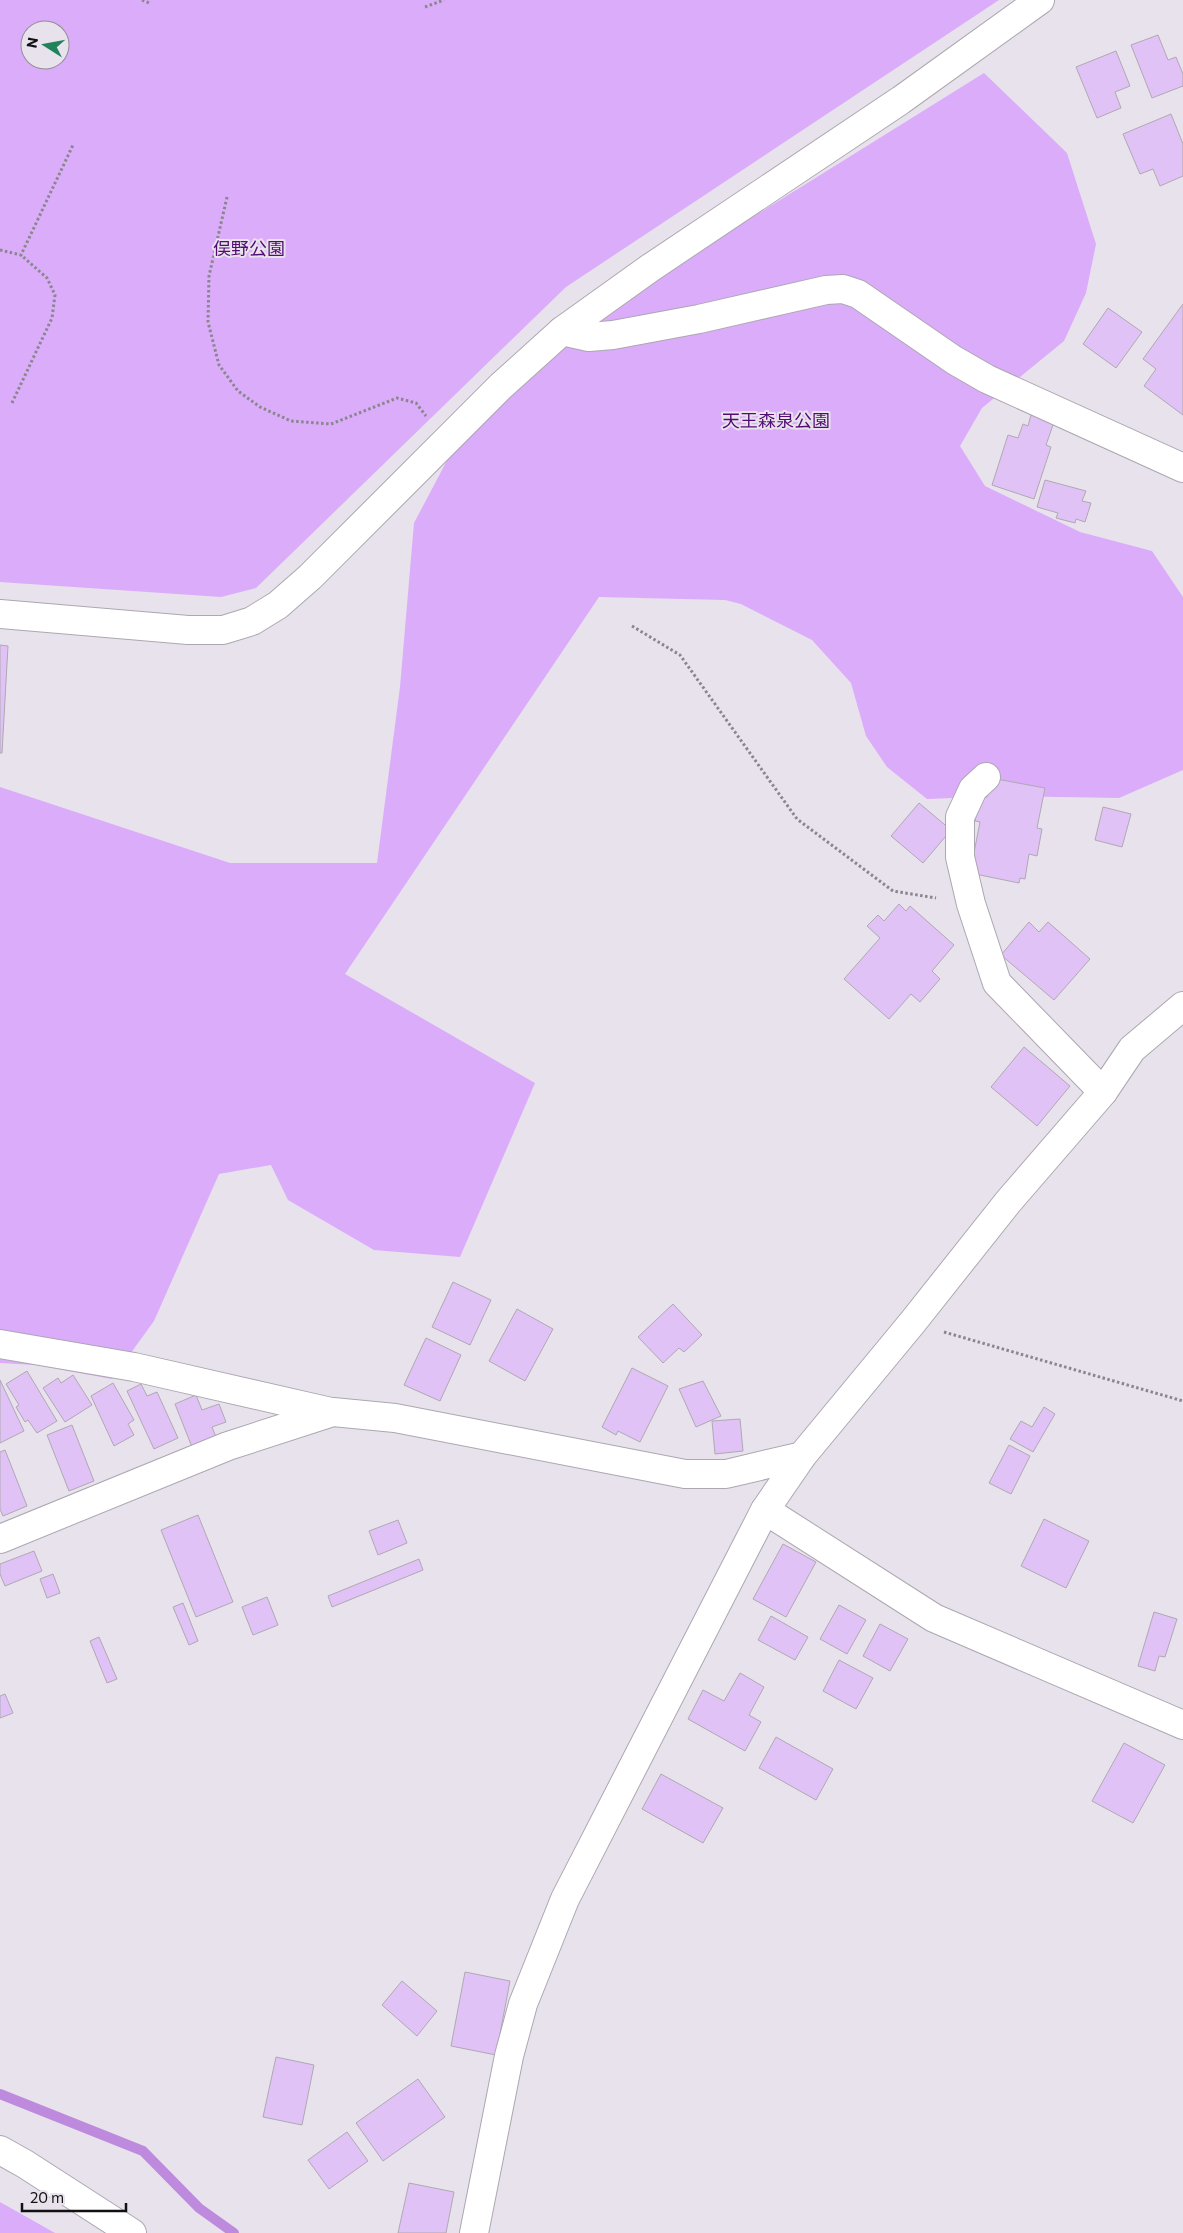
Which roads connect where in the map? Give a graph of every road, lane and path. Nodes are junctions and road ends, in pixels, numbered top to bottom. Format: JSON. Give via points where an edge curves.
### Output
{"nodes":[{"id":1,"x":142,"y":0,"type":"edge"},
{"id":2,"x":444,"y":0,"type":"edge"},
{"id":3,"x":1040,"y":0,"type":"edge"},
{"id":4,"x":149,"y":4,"type":"dead end"},
{"id":5,"x":425,"y":7,"type":"dead end"},
{"id":6,"x":73,"y":145,"type":"dead end"},
{"id":7,"x":228,"y":197,"type":"dead end"},
{"id":8,"x":0,"y":250,"type":"edge"},
{"id":9,"x":21,"y":255,"type":"junction"},
{"id":10,"x":562,"y":331,"type":"junction"},
{"id":11,"x":12,"y":403,"type":"dead end"},
{"id":12,"x":445,"y":442,"type":"junction"},
{"id":13,"x":1183,"y":468,"type":"edge"},
{"id":14,"x":0,"y":614,"type":"edge"},
{"id":15,"x":632,"y":626,"type":"dead end"},
{"id":16,"x":986,"y":777,"type":"dead end"},
{"id":17,"x":971,"y":904,"type":"junction"},
{"id":18,"x":1183,"y":1006,"type":"edge"},
{"id":19,"x":1103,"y":1092,"type":"junction"},
{"id":20,"x":912,"y":1323,"type":"junction"},
{"id":21,"x":0,"y":1344,"type":"edge"},
{"id":22,"x":1183,"y":1401,"type":"edge"},
{"id":23,"x":333,"y":1412,"type":"junction"},
{"id":24,"x":802,"y":1456,"type":"junction"},
{"id":25,"x":765,"y":1510,"type":"junction"},
{"id":26,"x":0,"y":1540,"type":"edge"},
{"id":27,"x":1183,"y":1725,"type":"edge"},
{"id":28,"x":0,"y":2150,"type":"edge"},
{"id":29,"x":132,"y":2233,"type":"edge"},
{"id":30,"x":474,"y":2233,"type":"edge"}],
"edges":[{"from":1,"to":4,"type":"path"},
{"from":2,"to":5,"type":"path"},
{"from":3,"to":10,"type":"street","via":[[901,100],[650,268]]},
{"from":6,"to":9,"type":"path"},
{"from":7,"to":12,"type":"path","via":[[209,276],[208,322],[219,364],[238,391],[260,407],[291,420],[331,424],[397,398],[416,403]]},
{"from":8,"to":9,"type":"path"},
{"from":9,"to":11,"type":"path","via":[[48,278],[55,295],[52,318]]},
{"from":10,"to":12,"type":"street"},
{"from":10,"to":13,"type":"street","via":[[589,337],[613,335],[699,319],[775,300],[843,289],[858,294],[987,379]]},
{"from":12,"to":14,"type":"street","via":[[310,577],[278,605],[252,621],[223,630],[188,630]]},
{"from":15,"to":17,"type":"path","via":[[680,655],[797,819],[893,891]]},
{"from":16,"to":17,"type":"street","via":[[973,789],[960,817],[960,857]]},
{"from":17,"to":19,"type":"street","via":[[997,983]]},
{"from":18,"to":19,"type":"street","via":[[1132,1048]]},
{"from":19,"to":20,"type":"street","via":[[1008,1202]]},
{"from":20,"to":22,"type":"path"},
{"from":20,"to":24,"type":"street"},
{"from":21,"to":23,"type":"street","via":[[134,1367]]},
{"from":23,"to":24,"type":"street","via":[[395,1418],[685,1474],[726,1474]]},
{"from":23,"to":26,"type":"street","via":[[228,1446]]},
{"from":24,"to":25,"type":"street"},
{"from":25,"to":27,"type":"street","via":[[934,1618]]},
{"from":25,"to":30,"type":"street","via":[[565,1899],[523,2004],[509,2056]]},
{"from":28,"to":29,"type":"street"}]}
